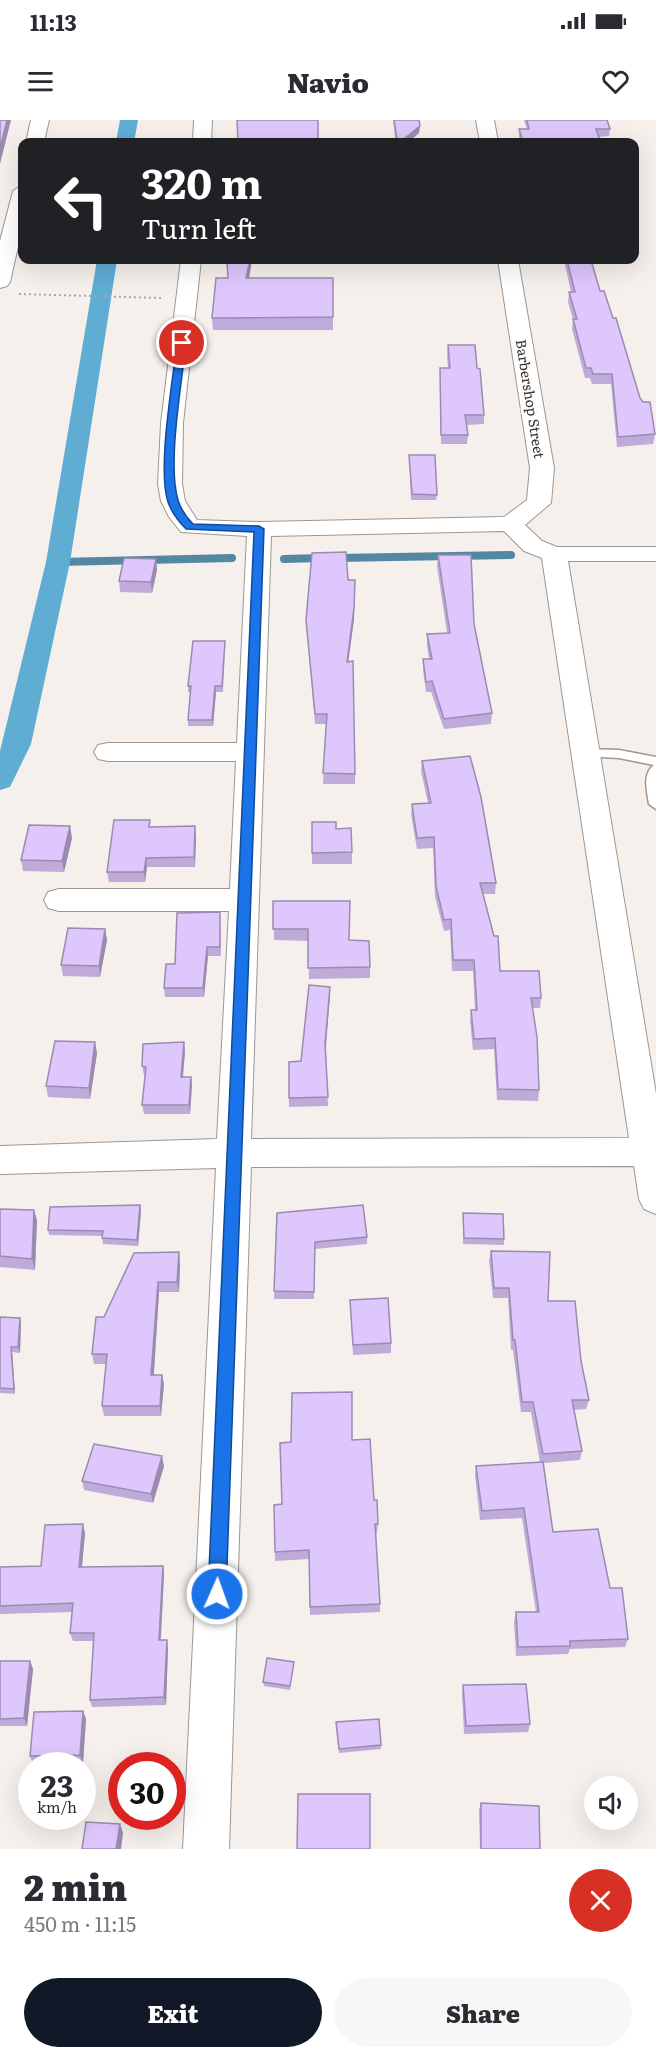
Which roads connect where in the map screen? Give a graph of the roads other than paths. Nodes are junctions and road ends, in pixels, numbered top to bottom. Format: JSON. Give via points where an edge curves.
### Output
{"nodes":[{"id":1,"x":40,"y":120,"type":"edge"},
{"id":2,"x":203,"y":120,"type":"edge"},
{"id":3,"x":485,"y":120,"type":"edge"},
{"id":4,"x":36,"y":138,"type":"edge"},
{"id":5,"x":202,"y":138,"type":"edge"},
{"id":6,"x":488,"y":138,"type":"edge"},
{"id":7,"x":18,"y":203,"type":"edge"},
{"id":8,"x":5,"y":243,"type":"edge"},
{"id":9,"x":190,"y":264,"type":"edge"},
{"id":10,"x":509,"y":264,"type":"edge"},
{"id":11,"x":7,"y":288,"type":"edge"},
{"id":12,"x":510,"y":524,"type":"junction"},
{"id":13,"x":259,"y":529,"type":"junction"},
{"id":14,"x":554,"y":554,"type":"junction"},
{"id":15,"x":656,"y":554,"type":"edge"},
{"id":16,"x":108,"y":752,"type":"dead end"},
{"id":17,"x":250,"y":752,"type":"junction"},
{"id":18,"x":585,"y":753,"type":"junction"},
{"id":19,"x":656,"y":761,"type":"edge"},
{"id":20,"x":656,"y":769,"type":"edge"},
{"id":21,"x":656,"y":804,"type":"edge"},
{"id":22,"x":59,"y":900,"type":"dead end"},
{"id":23,"x":244,"y":900,"type":"junction"},
{"id":24,"x":649,"y":1152,"type":"junction"},
{"id":25,"x":234,"y":1153,"type":"junction"},
{"id":26,"x":0,"y":1160,"type":"edge"},
{"id":27,"x":656,"y":1199,"type":"edge"},
{"id":28,"x":206,"y":1849,"type":"edge"}],
"edges":[{"from":1,"to":4,"type":"street"},
{"from":2,"to":5,"type":"street"},
{"from":3,"to":6,"type":"street"},
{"from":7,"to":8,"type":"street"},
{"from":8,"to":11,"type":"street"},
{"from":9,"to":13,"type":"street","via":[[172,423],[173,501],[190,527]]},
{"from":10,"to":12,"type":"street","name":"Barbershop Street","via":[[542,468],[539,503]]},
{"from":12,"to":13,"type":"street"},
{"from":12,"to":14,"type":"street","via":[[533,546]]},
{"from":13,"to":17,"type":"street"},
{"from":14,"to":15,"type":"street"},
{"from":14,"to":18,"type":"street"},
{"from":16,"to":17,"type":"street"},
{"from":17,"to":23,"type":"street"},
{"from":18,"to":19,"type":"lane"},
{"from":18,"to":24,"type":"street"},
{"from":20,"to":21,"type":"lane","via":[[652,780]]},
{"from":22,"to":23,"type":"street"},
{"from":23,"to":25,"type":"street"},
{"from":24,"to":25,"type":"street"},
{"from":24,"to":27,"type":"street"},
{"from":25,"to":26,"type":"street"},
{"from":25,"to":28,"type":"street"}]}
